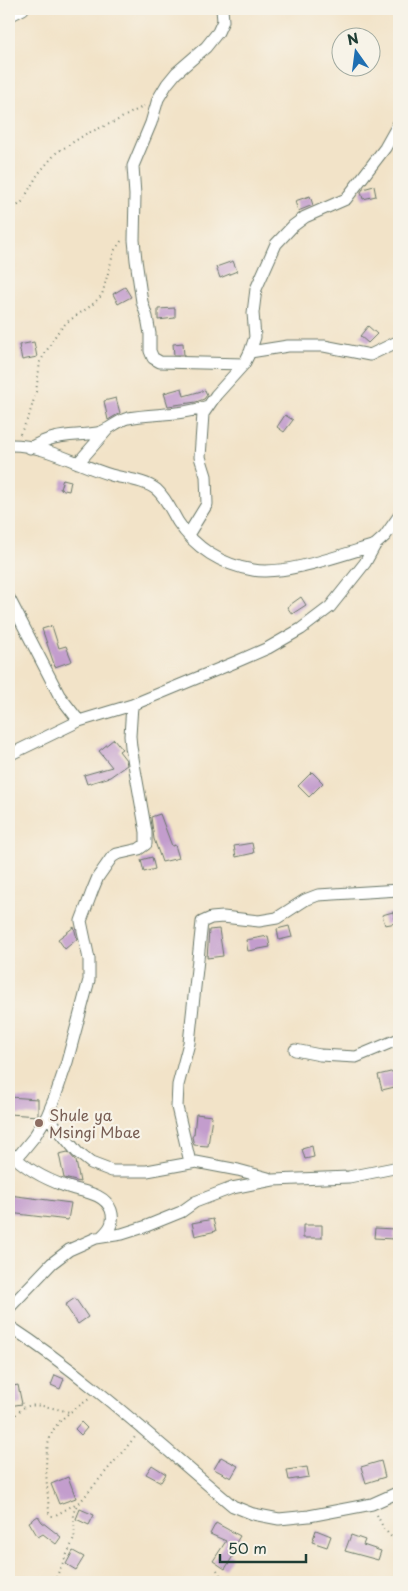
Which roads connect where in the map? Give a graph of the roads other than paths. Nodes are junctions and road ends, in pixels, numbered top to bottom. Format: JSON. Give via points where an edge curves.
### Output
{"nodes":[{"id":1,"x":23,"y":9,"type":"edge"},
{"id":2,"x":222,"y":9,"type":"edge"},
{"id":3,"x":9,"y":16,"type":"edge"},
{"id":4,"x":399,"y":123,"type":"edge"},
{"id":5,"x":399,"y":341,"type":"edge"},
{"id":6,"x":250,"y":352,"type":"junction"},
{"id":7,"x":244,"y":364,"type":"junction"},
{"id":8,"x":208,"y":406,"type":"junction"},
{"id":9,"x":106,"y":430,"type":"junction"},
{"id":10,"x":12,"y":445,"type":"edge"},
{"id":11,"x":30,"y":448,"type":"junction"},
{"id":12,"x":78,"y":463,"type":"junction"},
{"id":13,"x":399,"y":516,"type":"edge"},
{"id":14,"x":399,"y":532,"type":"edge"},
{"id":15,"x":188,"y":535,"type":"junction"},
{"id":16,"x":385,"y":536,"type":"junction"},
{"id":17,"x":375,"y":545,"type":"junction"},
{"id":18,"x":9,"y":598,"type":"edge"},
{"id":19,"x":132,"y":705,"type":"junction"},
{"id":20,"x":79,"y":721,"type":"junction"},
{"id":21,"x":9,"y":755,"type":"edge"},
{"id":22,"x":399,"y":890,"type":"edge"},
{"id":23,"x":399,"y":1040,"type":"edge"},
{"id":24,"x":295,"y":1050,"type":"dead end"},
{"id":25,"x":47,"y":1116,"type":"junction"},
{"id":26,"x":12,"y":1156,"type":"edge"},
{"id":27,"x":190,"y":1162,"type":"junction"},
{"id":28,"x":399,"y":1166,"type":"edge"},
{"id":29,"x":273,"y":1180,"type":"junction"},
{"id":30,"x":101,"y":1237,"type":"junction"},
{"id":31,"x":9,"y":1308,"type":"edge"},
{"id":32,"x":9,"y":1326,"type":"edge"},
{"id":33,"x":399,"y":1492,"type":"edge"}],
"edges":[{"from":1,"to":3,"type":"street"},
{"from":2,"to":7,"type":"street","via":[[223,21],[218,32],[166,84],[158,99],[133,166],[134,240],[153,358],[160,362]]},
{"from":4,"to":6,"type":"street","via":[[385,148],[346,199],[305,218],[276,244],[256,289],[255,337]]},
{"from":5,"to":6,"type":"street","via":[[370,355],[324,346],[288,346]]},
{"from":6,"to":7,"type":"street"},
{"from":7,"to":8,"type":"street"},
{"from":8,"to":9,"type":"street","via":[[178,414],[123,420]]},
{"from":8,"to":15,"type":"street","via":[[202,420],[200,451],[208,504]]},
{"from":9,"to":11,"type":"street","via":[[54,437]]},
{"from":9,"to":12,"type":"street"},
{"from":10,"to":11,"type":"street"},
{"from":11,"to":12,"type":"street"},
{"from":12,"to":15,"type":"street","via":[[142,482],[157,490]]},
{"from":13,"to":16,"type":"street"},
{"from":14,"to":16,"type":"street"},
{"from":15,"to":17,"type":"street","via":[[204,552],[253,571],[309,564]]},
{"from":16,"to":17,"type":"street"},
{"from":17,"to":19,"type":"street","via":[[330,607],[301,629],[268,648]]},
{"from":18,"to":20,"type":"street","via":[[59,694]]},
{"from":19,"to":20,"type":"street"},
{"from":19,"to":25,"type":"street","via":[[130,742],[146,844],[140,850],[112,857],[93,889],[81,921],[89,959],[89,980],[62,1079]]},
{"from":20,"to":21,"type":"street"},
{"from":22,"to":27,"type":"street","via":[[318,895],[277,918],[259,921],[223,917],[202,922],[189,1043],[178,1084],[177,1107]]},
{"from":23,"to":24,"type":"street","via":[[356,1057],[320,1056]]},
{"from":25,"to":26,"type":"street","via":[[34,1137]]},
{"from":25,"to":27,"type":"street","via":[[77,1152],[91,1163],[112,1171],[147,1171]]},
{"from":26,"to":30,"type":"street","via":[[64,1186],[92,1194],[108,1203],[113,1222]]},
{"from":27,"to":29,"type":"street"},
{"from":28,"to":29,"type":"street","via":[[349,1177]]},
{"from":29,"to":30,"type":"street","via":[[232,1188],[144,1227]]},
{"from":30,"to":31,"type":"street","via":[[86,1241],[52,1262]]},
{"from":32,"to":33,"type":"street","via":[[100,1393],[233,1506],[279,1519],[372,1504]]}]}
